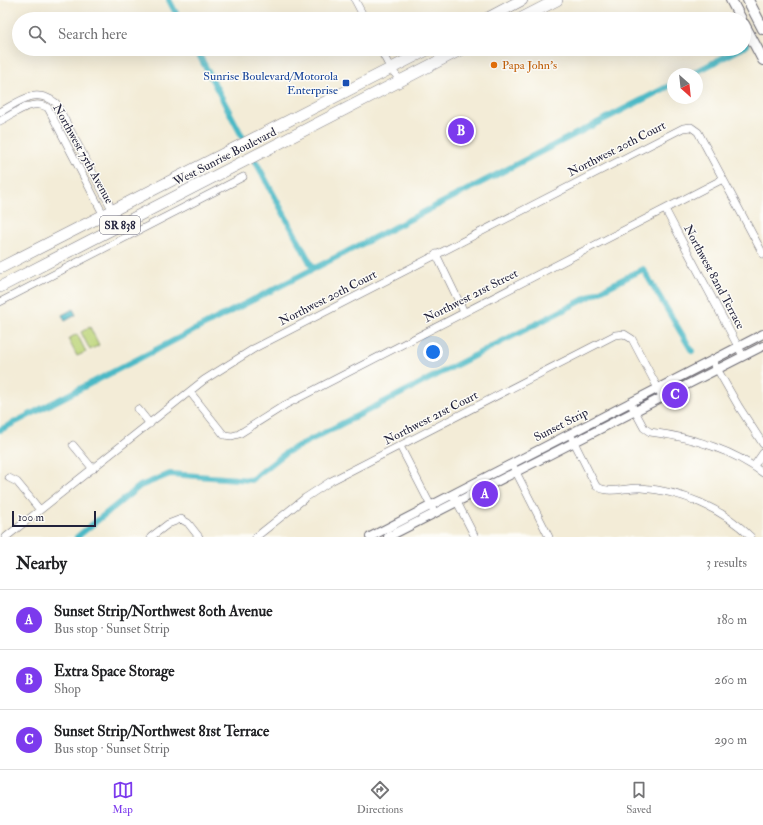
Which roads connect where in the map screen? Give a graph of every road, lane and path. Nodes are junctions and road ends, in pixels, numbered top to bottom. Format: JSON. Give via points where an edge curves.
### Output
{"nodes":[{"id":1,"x":355,"y":0,"type":"edge"},
{"id":2,"x":522,"y":0,"type":"edge"},
{"id":3,"x":557,"y":0,"type":"edge"},
{"id":4,"x":732,"y":0,"type":"edge"},
{"id":5,"x":748,"y":0,"type":"edge"},
{"id":6,"x":361,"y":12,"type":"edge"},
{"id":7,"x":499,"y":12,"type":"edge"},
{"id":8,"x":534,"y":12,"type":"edge"},
{"id":9,"x":738,"y":12,"type":"edge"},
{"id":10,"x":763,"y":29,"type":"edge"},
{"id":11,"x":751,"y":37,"type":"edge"},
{"id":12,"x":384,"y":56,"type":"edge"},
{"id":13,"x":416,"y":56,"type":"edge"},
{"id":14,"x":449,"y":56,"type":"edge"},
{"id":15,"x":763,"y":60,"type":"edge"},
{"id":16,"x":391,"y":69,"type":"junction"},
{"id":17,"x":401,"y":81,"type":"junction"},
{"id":18,"x":0,"y":112,"type":"edge"},
{"id":19,"x":0,"y":121,"type":"edge"},
{"id":20,"x":243,"y":177,"type":"dead end"},
{"id":21,"x":722,"y":178,"type":"junction"},
{"id":22,"x":129,"y":202,"type":"junction"},
{"id":23,"x":665,"y":208,"type":"junction"},
{"id":24,"x":108,"y":213,"type":"junction"},
{"id":25,"x":119,"y":226,"type":"junction"},
{"id":26,"x":120,"y":240,"type":"junction"},
{"id":27,"x":436,"y":254,"type":"junction"},
{"id":28,"x":763,"y":254,"type":"edge"},
{"id":29,"x":0,"y":268,"type":"edge"},
{"id":30,"x":0,"y":287,"type":"edge"},
{"id":31,"x":0,"y":302,"type":"edge"},
{"id":32,"x":464,"y":312,"type":"junction"},
{"id":33,"x":763,"y":334,"type":"edge"},
{"id":34,"x":738,"y":346,"type":"junction"},
{"id":35,"x":763,"y":346,"type":"edge"},
{"id":36,"x":743,"y":356,"type":"junction"},
{"id":37,"x":712,"y":360,"type":"junction"},
{"id":38,"x":717,"y":369,"type":"junction"},
{"id":39,"x":658,"y":388,"type":"junction"},
{"id":40,"x":190,"y":392,"type":"junction"},
{"id":41,"x":662,"y":396,"type":"junction"},
{"id":42,"x":630,"y":402,"type":"junction"},
{"id":43,"x":138,"y":409,"type":"dead end"},
{"id":44,"x":634,"y":410,"type":"junction"},
{"id":45,"x":150,"y":424,"type":"junction"},
{"id":46,"x":572,"y":438,"type":"junction"},
{"id":47,"x":763,"y":444,"type":"edge"},
{"id":48,"x":73,"y":445,"type":"dead end"},
{"id":49,"x":400,"y":446,"type":"junction"},
{"id":50,"x":763,"y":453,"type":"edge"},
{"id":51,"x":754,"y":466,"type":"junction"},
{"id":52,"x":514,"y":468,"type":"junction"},
{"id":53,"x":93,"y":469,"type":"junction"},
{"id":54,"x":763,"y":473,"type":"edge"},
{"id":55,"x":9,"y":478,"type":"dead end"},
{"id":56,"x":455,"y":498,"type":"junction"},
{"id":57,"x":432,"y":509,"type":"junction"},
{"id":58,"x":40,"y":510,"type":"junction"},
{"id":59,"x":390,"y":534,"type":"edge"},
{"id":60,"x":6,"y":537,"type":"edge"},
{"id":61,"x":151,"y":537,"type":"edge"},
{"id":62,"x":199,"y":537,"type":"edge"},
{"id":63,"x":256,"y":537,"type":"edge"},
{"id":64,"x":370,"y":537,"type":"edge"},
{"id":65,"x":475,"y":537,"type":"edge"},
{"id":66,"x":549,"y":537,"type":"edge"},
{"id":67,"x":751,"y":537,"type":"edge"}],
"edges":[{"from":1,"to":6,"type":"street"},
{"from":2,"to":7,"type":"highway"},
{"from":3,"to":8,"type":"highway"},
{"from":4,"to":9,"type":"main road"},
{"from":5,"to":10,"type":"main road"},
{"from":11,"to":15,"type":"main road"},
{"from":12,"to":16,"type":"street"},
{"from":13,"to":16,"type":"highway","name":"West Sunrise Boulevard","number":"SR 838"},
{"from":14,"to":17,"type":"highway","name":"West Sunrise Boulevard","number":"SR 838"},
{"from":16,"to":17,"type":"street"},
{"from":16,"to":22,"type":"highway","name":"West Sunrise Boulevard","number":"SR 838"},
{"from":17,"to":25,"type":"highway","name":"West Sunrise Boulevard","number":"SR 838"},
{"from":18,"to":24,"type":"street","name":"Northwest 75th Avenue","via":[[30,96],[44,96],[56,103]]},
{"from":19,"to":24,"type":"street","name":"Northwest 75th Avenue","via":[[34,104],[42,104],[48,108]]},
{"from":20,"to":26,"type":"street"},
{"from":21,"to":23,"type":"street","name":"Northwest 21st Street"},
{"from":21,"to":27,"type":"street","name":"Northwest 20th Court","via":[[698,132],[691,127],[683,128]]},
{"from":21,"to":28,"type":"street"},
{"from":22,"to":24,"type":"highway","name":"West Sunrise Boulevard","number":"SR 838"},
{"from":22,"to":25,"type":"highway"},
{"from":23,"to":32,"type":"street","name":"Northwest 21st Street"},
{"from":23,"to":34,"type":"street","name":"Northwest 82nd Terrace"},
{"from":24,"to":29,"type":"highway","name":"West Sunrise Boulevard","number":"SR 838"},
{"from":25,"to":26,"type":"street"},
{"from":25,"to":30,"type":"highway","name":"West Sunrise Boulevard","number":"SR 838"},
{"from":26,"to":31,"type":"street"},
{"from":27,"to":32,"type":"street"},
{"from":27,"to":40,"type":"street","name":"Northwest 20th Court","via":[[255,348],[204,380]]},
{"from":32,"to":40,"type":"street","name":"Northwest 21st Street","via":[[285,405],[239,434],[224,435]]},
{"from":33,"to":34,"type":"street","name":"Sunset Strip"},
{"from":34,"to":36,"type":"street","name":"Northwest 82nd Terrace"},
{"from":34,"to":37,"type":"street","name":"Sunset Strip"},
{"from":35,"to":36,"type":"street","name":"Sunset Strip"},
{"from":36,"to":38,"type":"street","name":"Sunset Strip"},
{"from":37,"to":38,"type":"street"},
{"from":37,"to":39,"type":"street","name":"Sunset Strip"},
{"from":38,"to":41,"type":"street","name":"Sunset Strip"},
{"from":38,"to":47,"type":"street"},
{"from":39,"to":41,"type":"street"},
{"from":39,"to":42,"type":"street","name":"Sunset Strip"},
{"from":39,"to":49,"type":"street","name":"Northwest 21st Court","via":[[632,338],[624,334],[615,335]]},
{"from":40,"to":45,"type":"street","name":"Northwest 20th Court"},
{"from":41,"to":44,"type":"street","name":"Sunset Strip"},
{"from":42,"to":44,"type":"street"},
{"from":42,"to":46,"type":"street","name":"Sunset Strip"},
{"from":43,"to":45,"type":"street"},
{"from":44,"to":46,"type":"street","name":"Sunset Strip"},
{"from":44,"to":51,"type":"street","via":[[644,428],[650,432],[705,443]]},
{"from":45,"to":53,"type":"street","name":"Northwest 20th Court"},
{"from":46,"to":52,"type":"street","name":"Sunset Strip"},
{"from":46,"to":67,"type":"street","via":[[596,486],[603,490],[645,488],[682,495],[712,508],[740,526]]},
{"from":48,"to":53,"type":"street"},
{"from":49,"to":57,"type":"street"},
{"from":49,"to":63,"type":"street","name":"Northwest 21st Court","via":[[331,481]]},
{"from":50,"to":51,"type":"street"},
{"from":51,"to":54,"type":"street"},
{"from":52,"to":56,"type":"street","name":"Sunset Strip"},
{"from":52,"to":66,"type":"street"},
{"from":53,"to":58,"type":"street","name":"Northwest 20th Court"},
{"from":55,"to":58,"type":"street","via":[[17,482]]},
{"from":56,"to":57,"type":"street","name":"Sunset Strip"},
{"from":56,"to":65,"type":"street"},
{"from":57,"to":59,"type":"street","name":"Sunset Strip"},
{"from":58,"to":60,"type":"street","name":"Northwest 20th Court"},
{"from":59,"to":64,"type":"street","name":"Sunset Strip"},
{"from":61,"to":62,"type":"street","via":[[168,524],[180,519],[188,523]]}]}
